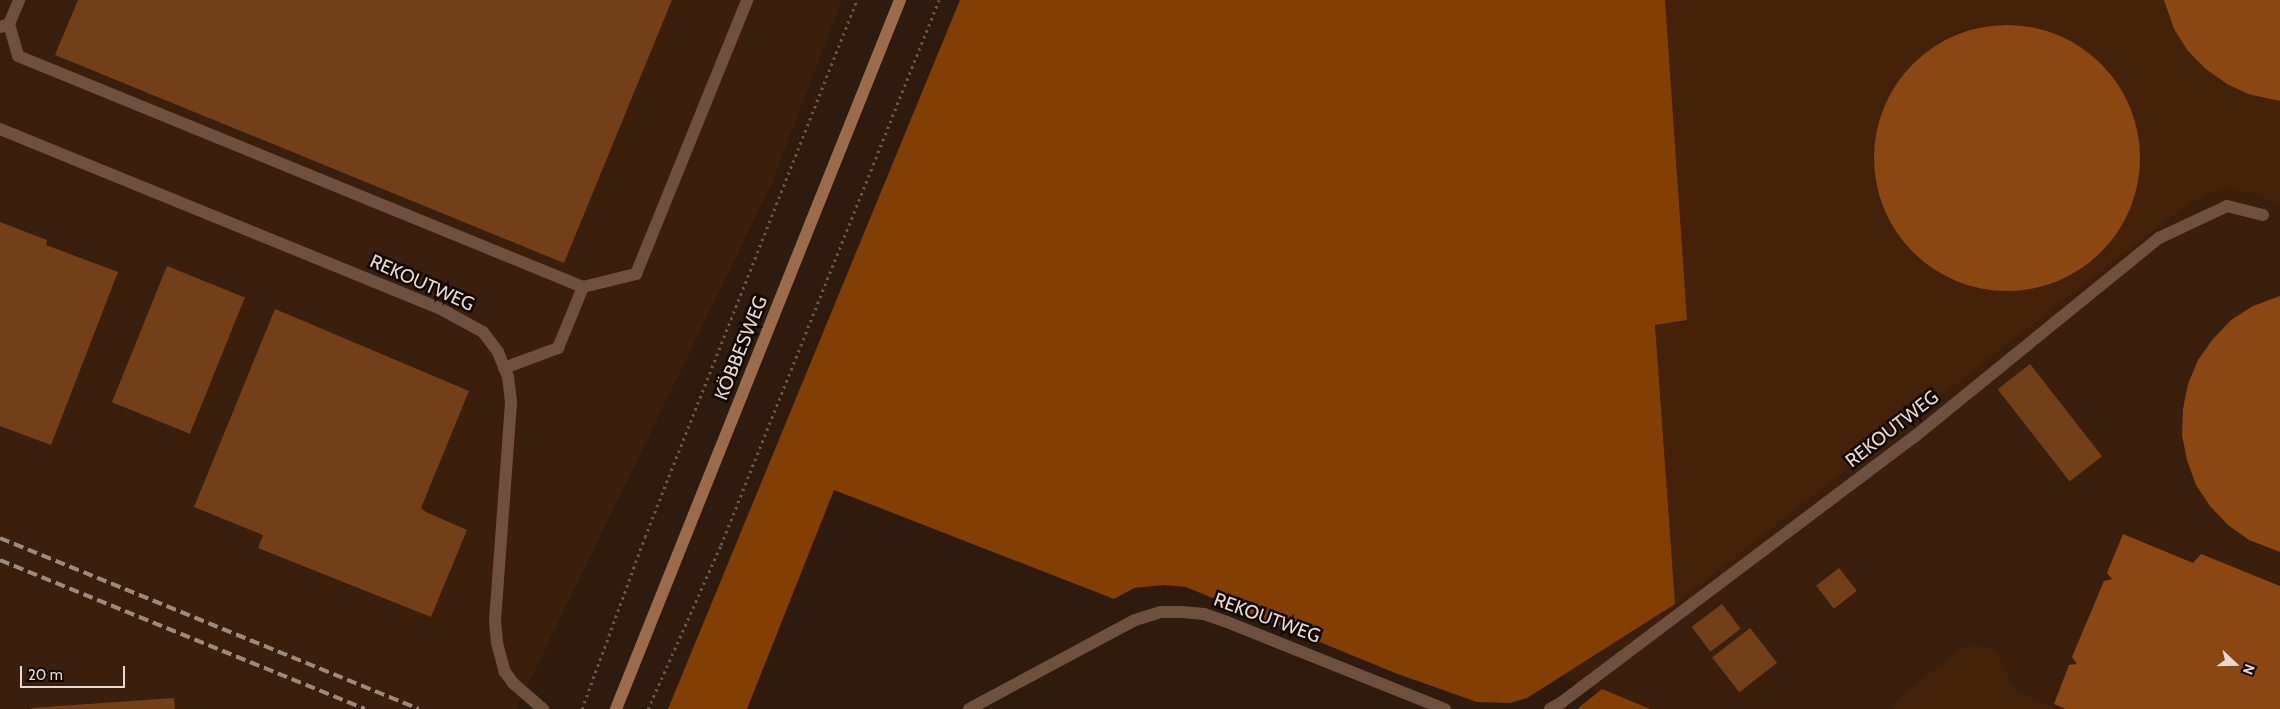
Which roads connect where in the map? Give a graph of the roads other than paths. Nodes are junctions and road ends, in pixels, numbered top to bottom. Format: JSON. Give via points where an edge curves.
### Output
{"nodes":[{"id":1,"x":19,"y":0,"type":"edge"},
{"id":2,"x":747,"y":0,"type":"edge"},
{"id":3,"x":900,"y":0,"type":"edge"},
{"id":4,"x":5,"y":26,"type":"edge"},
{"id":5,"x":0,"y":129,"type":"edge"},
{"id":6,"x":2263,"y":215,"type":"dead end"},
{"id":7,"x":583,"y":287,"type":"junction"},
{"id":8,"x":504,"y":368,"type":"junction"},
{"id":9,"x":618,"y":703,"type":"edge"},
{"id":10,"x":543,"y":709,"type":"edge"},
{"id":11,"x":969,"y":709,"type":"edge"},
{"id":12,"x":1445,"y":709,"type":"edge"},
{"id":13,"x":1550,"y":709,"type":"edge"}],
"edges":[{"from":1,"to":4,"type":"street"},
{"from":2,"to":7,"type":"street","via":[[636,274]]},
{"from":3,"to":9,"type":"main road","name":"KÖBBESWEG"},
{"from":4,"to":7,"type":"street","via":[[18,56]]},
{"from":5,"to":8,"type":"street","name":"REKOUTWEG","via":[[439,308],[483,332],[498,352]]},
{"from":6,"to":13,"type":"street","name":"REKOUTWEG","via":[[2227,206],[2159,238],[1914,437]]},
{"from":7,"to":8,"type":"street","via":[[558,348]]},
{"from":8,"to":10,"type":"street","name":"REKOUTWEG","via":[[511,403],[495,620],[497,643],[505,672]]},
{"from":11,"to":12,"type":"street","name":"REKOUTWEG","via":[[1135,620],[1162,612],[1204,614],[1228,622]]}]}
